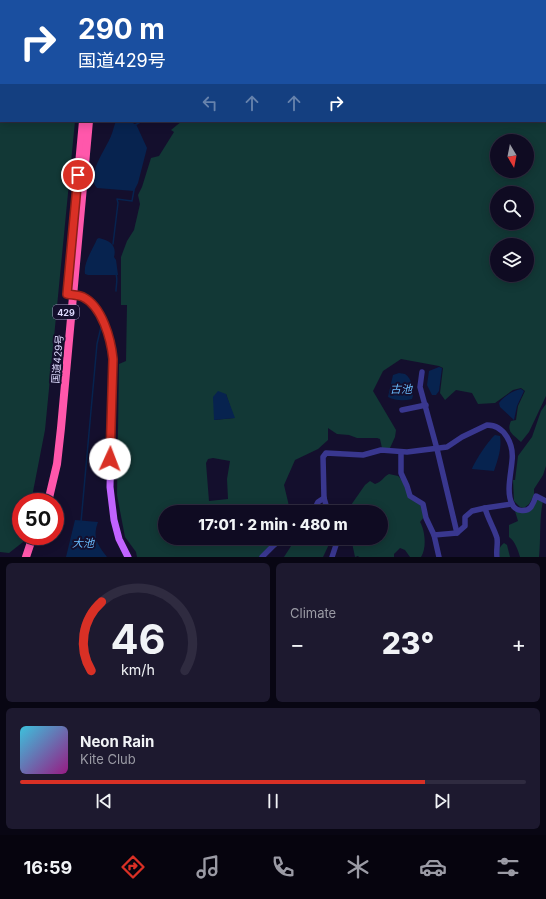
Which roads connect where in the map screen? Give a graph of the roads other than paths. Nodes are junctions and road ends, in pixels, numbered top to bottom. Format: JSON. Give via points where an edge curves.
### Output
{"nodes":[{"id":1,"x":83,"y":122,"type":"edge"},
{"id":2,"x":89,"y":122,"type":"edge"},
{"id":3,"x":70,"y":294,"type":"junction"},
{"id":4,"x":422,"y":372,"type":"dead end"},
{"id":5,"x":426,"y":405,"type":"junction"},
{"id":6,"x":402,"y":410,"type":"dead end"},
{"id":7,"x":437,"y":449,"type":"junction"},
{"id":8,"x":401,"y":452,"type":"junction"},
{"id":9,"x":46,"y":493,"type":"edge"},
{"id":10,"x":50,"y":493,"type":"edge"},
{"id":11,"x":324,"y":498,"type":"junction"},
{"id":12,"x":546,"y":501,"type":"edge"},
{"id":13,"x":512,"y":504,"type":"junction"},
{"id":14,"x":316,"y":505,"type":"edge"},
{"id":15,"x":326,"y":505,"type":"edge"},
{"id":16,"x":486,"y":508,"type":"junction"},
{"id":17,"x":457,"y":533,"type":"junction"},
{"id":18,"x":434,"y":535,"type":"junction"},
{"id":19,"x":30,"y":545,"type":"edge"},
{"id":20,"x":35,"y":545,"type":"edge"},
{"id":21,"x":274,"y":545,"type":"edge"},
{"id":22,"x":336,"y":545,"type":"edge"},
{"id":23,"x":26,"y":557,"type":"edge"},
{"id":24,"x":32,"y":557,"type":"edge"},
{"id":25,"x":128,"y":557,"type":"edge"},
{"id":26,"x":262,"y":557,"type":"edge"},
{"id":27,"x":332,"y":557,"type":"edge"},
{"id":28,"x":438,"y":557,"type":"edge"},
{"id":29,"x":497,"y":557,"type":"edge"}],
"edges":[{"from":1,"to":3,"type":"highway","name":"国道429号","number":"429"},
{"from":2,"to":3,"type":"highway","name":"国道429号","number":"429"},
{"from":3,"to":9,"type":"highway","name":"国道429号","number":"429","via":[[52,463]]},
{"from":3,"to":10,"type":"highway","name":"国道429号","number":"429","via":[[61,428]]},
{"from":3,"to":25,"type":"main road","via":[[82,296],[90,302],[100,316],[112,343],[110,494],[114,520]]},
{"from":4,"to":5,"type":"street","via":[[420,387]]},
{"from":5,"to":6,"type":"street"},
{"from":5,"to":7,"type":"street"},
{"from":7,"to":8,"type":"street"},
{"from":7,"to":13,"type":"street","via":[[447,447],[487,425],[502,430],[512,454]]},
{"from":7,"to":17,"type":"street"},
{"from":8,"to":11,"type":"street","via":[[381,450],[362,455],[326,453],[323,457]]},
{"from":8,"to":18,"type":"street","via":[[401,473],[410,496],[423,504]]},
{"from":11,"to":14,"type":"street"},
{"from":11,"to":15,"type":"street"},
{"from":12,"to":13,"type":"street","via":[[536,496],[530,508],[526,510],[517,509]]},
{"from":13,"to":16,"type":"street"},
{"from":16,"to":17,"type":"street","via":[[472,511],[465,517],[465,526]]},
{"from":16,"to":29,"type":"street","via":[[487,517],[497,539]]},
{"from":17,"to":18,"type":"street"},
{"from":18,"to":28,"type":"street"},
{"from":19,"to":23,"type":"highway"},
{"from":20,"to":24,"type":"highway"},
{"from":21,"to":26,"type":"street"},
{"from":22,"to":27,"type":"street"}]}
